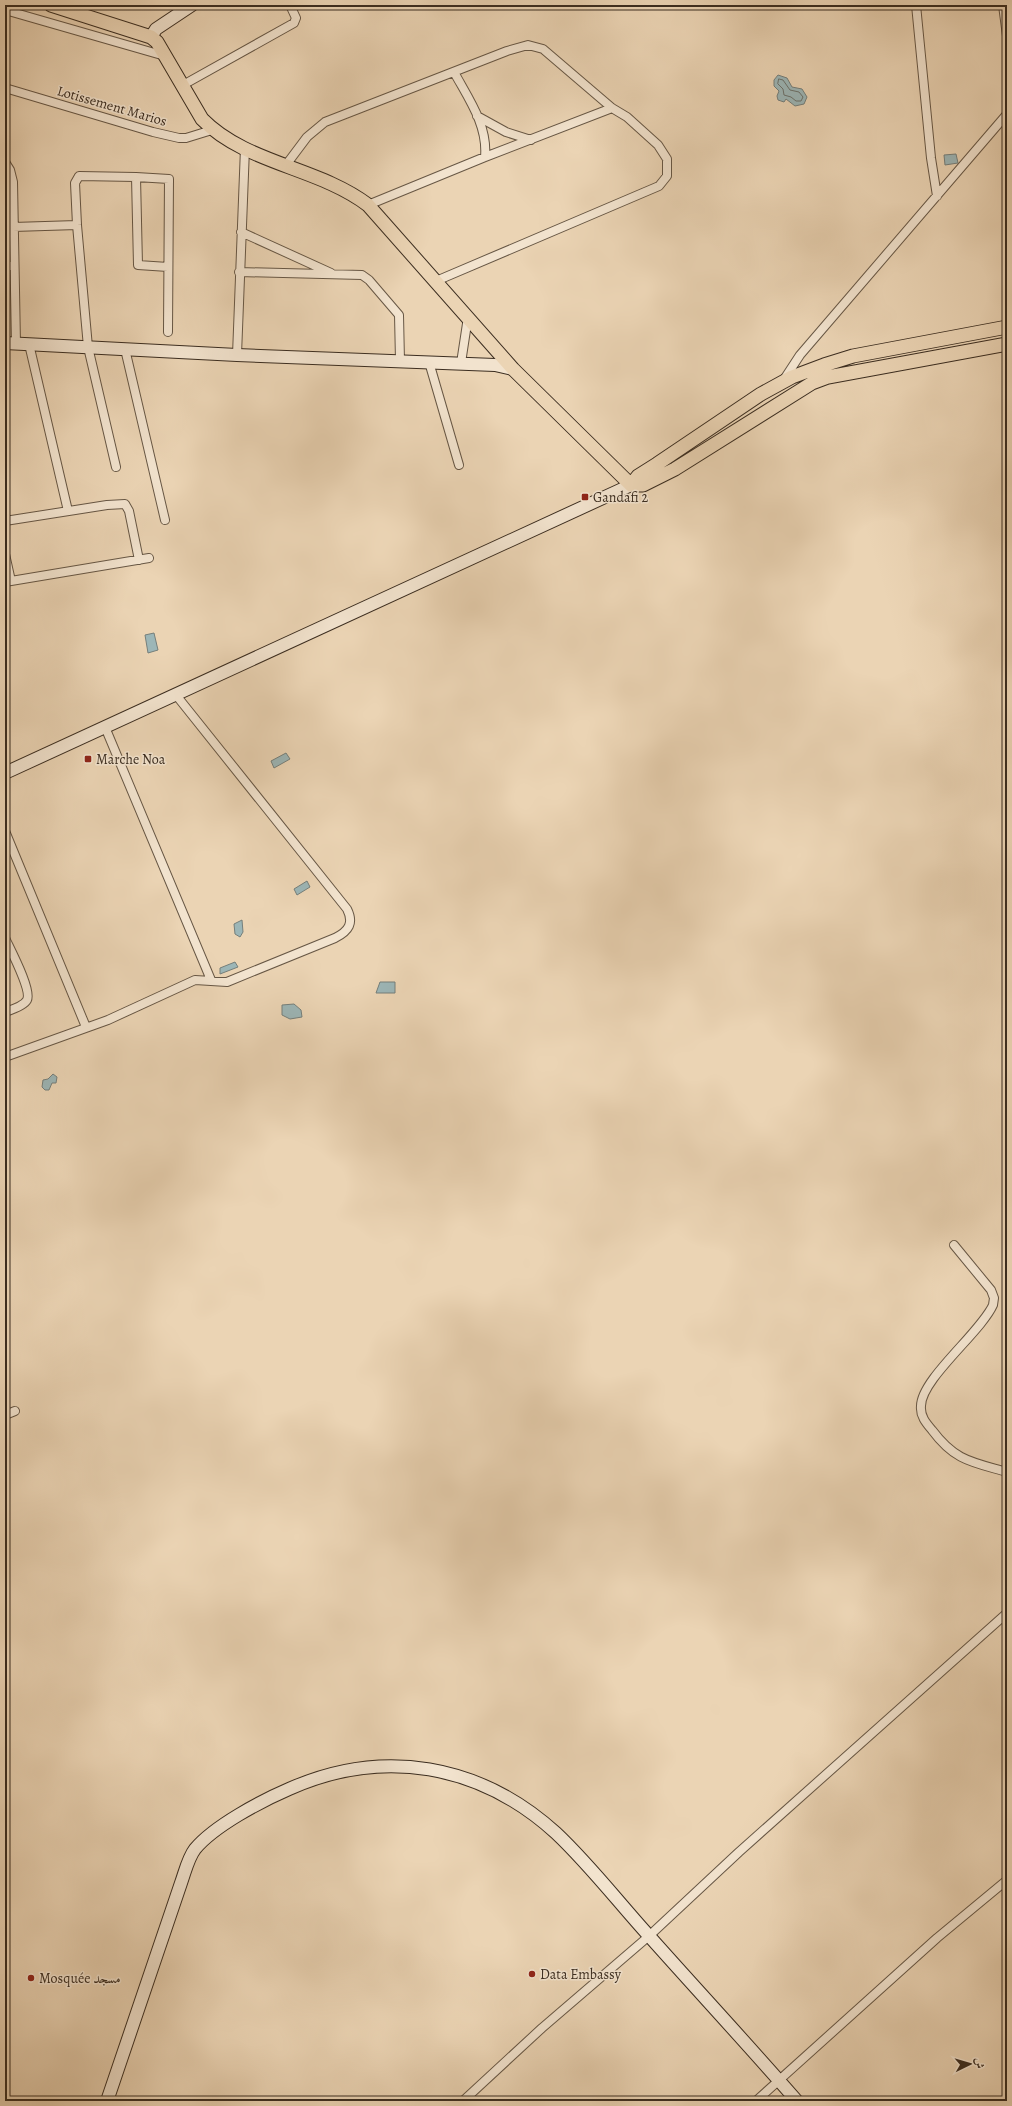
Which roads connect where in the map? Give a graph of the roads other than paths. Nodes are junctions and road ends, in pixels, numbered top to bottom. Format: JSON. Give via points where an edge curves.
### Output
{"nodes":[{"id":1,"x":51,"y":5,"type":"edge"},
{"id":2,"x":192,"y":5,"type":"edge"},
{"id":3,"x":290,"y":5,"type":"edge"},
{"id":4,"x":916,"y":5,"type":"edge"},
{"id":5,"x":1003,"y":5,"type":"edge"},
{"id":6,"x":5,"y":10,"type":"edge"},
{"id":7,"x":1007,"y":36,"type":"edge"},
{"id":8,"x":151,"y":37,"type":"junction"},
{"id":9,"x":165,"y":56,"type":"junction"},
{"id":10,"x":454,"y":72,"type":"junction"},
{"id":11,"x":182,"y":85,"type":"junction"},
{"id":12,"x":5,"y":88,"type":"edge"},
{"id":13,"x":612,"y":108,"type":"junction"},
{"id":14,"x":1007,"y":114,"type":"edge"},
{"id":15,"x":478,"y":116,"type":"junction"},
{"id":16,"x":212,"y":130,"type":"junction"},
{"id":17,"x":532,"y":140,"type":"junction"},
{"id":18,"x":245,"y":148,"type":"junction"},
{"id":19,"x":484,"y":157,"type":"junction"},
{"id":20,"x":5,"y":162,"type":"edge"},
{"id":21,"x":286,"y":166,"type":"junction"},
{"id":22,"x":136,"y":177,"type":"junction"},
{"id":23,"x":937,"y":196,"type":"junction"},
{"id":24,"x":368,"y":204,"type":"junction"},
{"id":25,"x":77,"y":225,"type":"junction"},
{"id":26,"x":13,"y":227,"type":"junction"},
{"id":27,"x":241,"y":232,"type":"junction"},
{"id":28,"x":5,"y":266,"type":"edge"},
{"id":29,"x":14,"y":266,"type":"junction"},
{"id":30,"x":168,"y":267,"type":"junction"},
{"id":31,"x":239,"y":272,"type":"junction"},
{"id":32,"x":334,"y":275,"type":"junction"},
{"id":33,"x":436,"y":281,"type":"junction"},
{"id":34,"x":468,"y":317,"type":"junction"},
{"id":35,"x":1007,"y":327,"type":"edge"},
{"id":36,"x":168,"y":332,"type":"dead end"},
{"id":37,"x":11,"y":344,"type":"edge"},
{"id":38,"x":29,"y":344,"type":"junction"},
{"id":39,"x":1007,"y":344,"type":"edge"},
{"id":40,"x":88,"y":347,"type":"junction"},
{"id":41,"x":125,"y":349,"type":"junction"},
{"id":42,"x":237,"y":355,"type":"junction"},
{"id":43,"x":400,"y":361,"type":"junction"},
{"id":44,"x":429,"y":362,"type":"junction"},
{"id":45,"x":461,"y":363,"type":"junction"},
{"id":46,"x":513,"y":369,"type":"junction"},
{"id":47,"x":783,"y":381,"type":"junction"},
{"id":48,"x":459,"y":464,"type":"dead end"},
{"id":49,"x":116,"y":468,"type":"dead end"},
{"id":50,"x":631,"y":485,"type":"junction"},
{"id":51,"x":68,"y":511,"type":"junction"},
{"id":52,"x":165,"y":520,"type":"dead end"},
{"id":53,"x":5,"y":521,"type":"edge"},
{"id":54,"x":5,"y":554,"type":"edge"},
{"id":55,"x":149,"y":558,"type":"dead end"},
{"id":56,"x":139,"y":560,"type":"junction"},
{"id":57,"x":8,"y":582,"type":"edge"},
{"id":58,"x":176,"y":694,"type":"junction"},
{"id":59,"x":105,"y":727,"type":"junction"},
{"id":60,"x":5,"y":773,"type":"edge"},
{"id":61,"x":5,"y":831,"type":"edge"},
{"id":62,"x":5,"y":938,"type":"edge"},
{"id":63,"x":211,"y":980,"type":"junction"},
{"id":64,"x":5,"y":1012,"type":"edge"},
{"id":65,"x":86,"y":1027,"type":"junction"},
{"id":66,"x":5,"y":1056,"type":"edge"},
{"id":67,"x":954,"y":1245,"type":"dead end"},
{"id":68,"x":15,"y":1412,"type":"dead end"},
{"id":69,"x":5,"y":1415,"type":"edge"},
{"id":70,"x":1007,"y":1472,"type":"edge"},
{"id":71,"x":1007,"y":1614,"type":"edge"},
{"id":72,"x":1007,"y":1880,"type":"edge"},
{"id":73,"x":649,"y":1936,"type":"junction"},
{"id":74,"x":779,"y":2080,"type":"junction"},
{"id":75,"x":107,"y":2101,"type":"edge"},
{"id":76,"x":463,"y":2101,"type":"edge"},
{"id":77,"x":756,"y":2101,"type":"edge"},
{"id":78,"x":798,"y":2101,"type":"edge"}],
"edges":[{"from":1,"to":8,"type":"main road"},
{"from":2,"to":8,"type":"street","via":[[156,29]]},
{"from":3,"to":11,"type":"street","via":[[296,18],[292,24]]},
{"from":4,"to":23,"type":"street"},
{"from":5,"to":7,"type":"street"},
{"from":6,"to":9,"type":"street"},
{"from":8,"to":9,"type":"main road"},
{"from":9,"to":11,"type":"main road"},
{"from":10,"to":13,"type":"street","via":[[515,48],[532,45],[543,49]]},
{"from":10,"to":15,"type":"street"},
{"from":10,"to":21,"type":"street","via":[[325,122],[307,137]]},
{"from":11,"to":16,"type":"main road","via":[[202,119]]},
{"from":12,"to":16,"type":"street","name":"Lotissement Marios","via":[[179,138]]},
{"from":13,"to":17,"type":"street"},
{"from":13,"to":33,"type":"street","via":[[628,116],[664,153],[668,171],[659,186]]},
{"from":14,"to":23,"type":"street"},
{"from":15,"to":17,"type":"street","via":[[506,132]]},
{"from":15,"to":19,"type":"street","via":[[485,139]]},
{"from":16,"to":18,"type":"main road"},
{"from":17,"to":19,"type":"street"},
{"from":18,"to":21,"type":"main road"},
{"from":18,"to":27,"type":"street"},
{"from":19,"to":24,"type":"street"},
{"from":20,"to":26,"type":"street","via":[[13,182]]},
{"from":21,"to":24,"type":"main road","via":[[348,192]]},
{"from":22,"to":25,"type":"street","via":[[77,178]]},
{"from":22,"to":30,"type":"street","via":[[138,264]]},
{"from":22,"to":30,"type":"street","via":[[169,179]]},
{"from":23,"to":47,"type":"street","via":[[800,355]]},
{"from":24,"to":33,"type":"main road"},
{"from":25,"to":26,"type":"street"},
{"from":25,"to":40,"type":"street"},
{"from":26,"to":29,"type":"street"},
{"from":27,"to":31,"type":"street"},
{"from":27,"to":32,"type":"street"},
{"from":28,"to":29,"type":"street"},
{"from":29,"to":37,"type":"street"},
{"from":30,"to":36,"type":"street"},
{"from":31,"to":32,"type":"street"},
{"from":31,"to":42,"type":"street"},
{"from":32,"to":43,"type":"street","via":[[362,276],[369,280],[398,312]]},
{"from":33,"to":34,"type":"main road"},
{"from":34,"to":45,"type":"street"},
{"from":34,"to":46,"type":"main road"},
{"from":35,"to":47,"type":"main road","via":[[853,356]]},
{"from":37,"to":38,"type":"street"},
{"from":38,"to":40,"type":"street"},
{"from":38,"to":51,"type":"street"},
{"from":39,"to":50,"type":"main road","via":[[828,377],[806,387],[674,469],[643,485]]},
{"from":40,"to":41,"type":"street"},
{"from":40,"to":49,"type":"street"},
{"from":41,"to":42,"type":"street"},
{"from":41,"to":52,"type":"street"},
{"from":42,"to":43,"type":"street"},
{"from":43,"to":44,"type":"street"},
{"from":44,"to":45,"type":"street"},
{"from":44,"to":48,"type":"street"},
{"from":45,"to":46,"type":"street"},
{"from":46,"to":50,"type":"main road"},
{"from":47,"to":50,"type":"main road","via":[[638,476]]},
{"from":50,"to":58,"type":"street"},
{"from":51,"to":53,"type":"street"},
{"from":51,"to":56,"type":"street","via":[[126,504]]},
{"from":54,"to":57,"type":"street"},
{"from":55,"to":56,"type":"street"},
{"from":56,"to":57,"type":"street"},
{"from":58,"to":59,"type":"street"},
{"from":58,"to":63,"type":"street","via":[[351,916],[349,927],[335,938],[227,982]]},
{"from":59,"to":60,"type":"street"},
{"from":59,"to":63,"type":"street"},
{"from":61,"to":65,"type":"street"},
{"from":62,"to":64,"type":"street","via":[[28,996],[24,1003]]},
{"from":63,"to":65,"type":"street","via":[[196,980],[132,1010]]},
{"from":65,"to":66,"type":"street"},
{"from":67,"to":70,"type":"street","via":[[991,1290],[993,1305],[922,1397],[921,1412],[924,1420],[948,1449],[969,1462]]},
{"from":68,"to":69,"type":"street"},
{"from":71,"to":73,"type":"street","via":[[739,1852]]},
{"from":72,"to":74,"type":"street","via":[[937,1938]]},
{"from":73,"to":74,"type":"street"},
{"from":73,"to":75,"type":"street","via":[[557,1834],[506,1796],[465,1778],[425,1768],[373,1766],[334,1773],[297,1785],[265,1800],[230,1821],[194,1850]]},
{"from":73,"to":76,"type":"street","via":[[542,2028]]},
{"from":74,"to":77,"type":"street"},
{"from":74,"to":78,"type":"street"}]}
